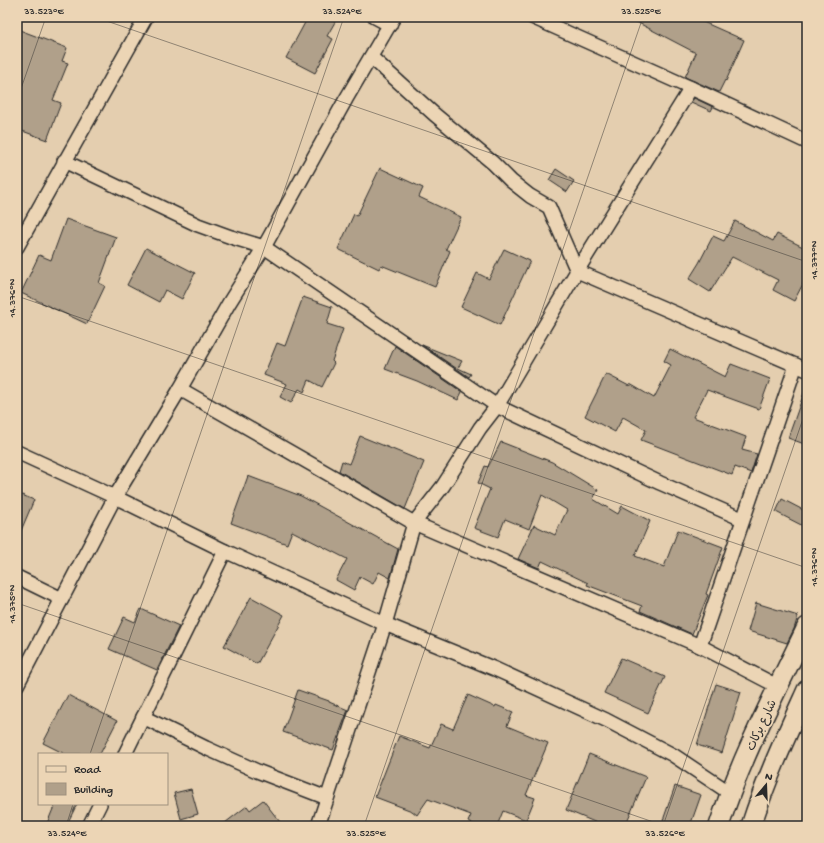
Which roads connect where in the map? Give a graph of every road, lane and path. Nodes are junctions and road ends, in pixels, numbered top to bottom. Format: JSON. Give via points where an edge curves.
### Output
{"nodes":[{"id":1,"x":146,"y":17,"type":"edge"},
{"id":2,"x":375,"y":17,"type":"edge"},
{"id":3,"x":532,"y":17,"type":"edge"},
{"id":4,"x":392,"y":21,"type":"edge"},
{"id":5,"x":370,"y":57,"type":"junction"},
{"id":6,"x":691,"y":88,"type":"junction"},
{"id":7,"x":807,"y":142,"type":"edge"},
{"id":8,"x":64,"y":161,"type":"junction"},
{"id":9,"x":17,"y":247,"type":"edge"},
{"id":10,"x":264,"y":247,"type":"junction"},
{"id":11,"x":577,"y":271,"type":"junction"},
{"id":12,"x":801,"y":367,"type":"edge"},
{"id":13,"x":180,"y":389,"type":"junction"},
{"id":14,"x":497,"y":406,"type":"junction"},
{"id":15,"x":17,"y":452,"type":"edge"},
{"id":16,"x":115,"y":497,"type":"junction"},
{"id":17,"x":742,"y":519,"type":"junction"},
{"id":18,"x":414,"y":523,"type":"junction"},
{"id":19,"x":225,"y":551,"type":"junction"},
{"id":20,"x":17,"y":577,"type":"edge"},
{"id":21,"x":62,"y":599,"type":"junction"},
{"id":22,"x":385,"y":624,"type":"junction"},
{"id":23,"x":807,"y":627,"type":"edge"},
{"id":24,"x":700,"y":646,"type":"junction"},
{"id":25,"x":17,"y":685,"type":"edge"},
{"id":26,"x":779,"y":687,"type":"junction"},
{"id":27,"x":807,"y":690,"type":"edge"},
{"id":28,"x":143,"y":717,"type":"junction"},
{"id":29,"x":125,"y":753,"type":"edge"},
{"id":30,"x":730,"y":793,"type":"junction"},
{"id":31,"x":327,"y":798,"type":"junction"},
{"id":32,"x":100,"y":805,"type":"edge"},
{"id":33,"x":720,"y":822,"type":"edge"},
{"id":34,"x":89,"y":826,"type":"edge"},
{"id":35,"x":318,"y":826,"type":"edge"},
{"id":36,"x":743,"y":826,"type":"edge"},
{"id":37,"x":751,"y":826,"type":"edge"}],
"edges":[{"from":1,"to":8,"type":"street"},
{"from":2,"to":4,"type":"street"},
{"from":3,"to":6,"type":"street"},
{"from":4,"to":5,"type":"street"},
{"from":5,"to":10,"type":"street"},
{"from":5,"to":11,"type":"street","via":[[511,181],[549,207]]},
{"from":6,"to":7,"type":"street"},
{"from":6,"to":11,"type":"street"},
{"from":8,"to":9,"type":"street"},
{"from":8,"to":10,"type":"street","via":[[198,226]]},
{"from":10,"to":13,"type":"street"},
{"from":10,"to":14,"type":"street"},
{"from":11,"to":12,"type":"street"},
{"from":11,"to":14,"type":"street"},
{"from":12,"to":17,"type":"street"},
{"from":13,"to":16,"type":"street"},
{"from":13,"to":18,"type":"street"},
{"from":14,"to":17,"type":"street"},
{"from":14,"to":18,"type":"street","via":[[443,486]]},
{"from":15,"to":16,"type":"street"},
{"from":16,"to":19,"type":"street"},
{"from":16,"to":21,"type":"street"},
{"from":17,"to":24,"type":"street"},
{"from":18,"to":22,"type":"street"},
{"from":18,"to":24,"type":"street"},
{"from":19,"to":22,"type":"street"},
{"from":19,"to":28,"type":"street"},
{"from":20,"to":21,"type":"street"},
{"from":21,"to":25,"type":"street"},
{"from":22,"to":30,"type":"street","via":[[606,720],[673,755]]},
{"from":22,"to":31,"type":"street"},
{"from":23,"to":26,"type":"main road","name":"شارع بركات"},
{"from":24,"to":26,"type":"street"},
{"from":26,"to":30,"type":"main road","name":"شارع بركات"},
{"from":27,"to":37,"type":"main road","via":[[767,781]]},
{"from":28,"to":29,"type":"street"},
{"from":28,"to":31,"type":"street","via":[[257,771]]},
{"from":30,"to":33,"type":"main road","name":"شارع بركات"},
{"from":31,"to":35,"type":"street"},
{"from":32,"to":34,"type":"street"},
{"from":33,"to":36,"type":"main road"}]}
